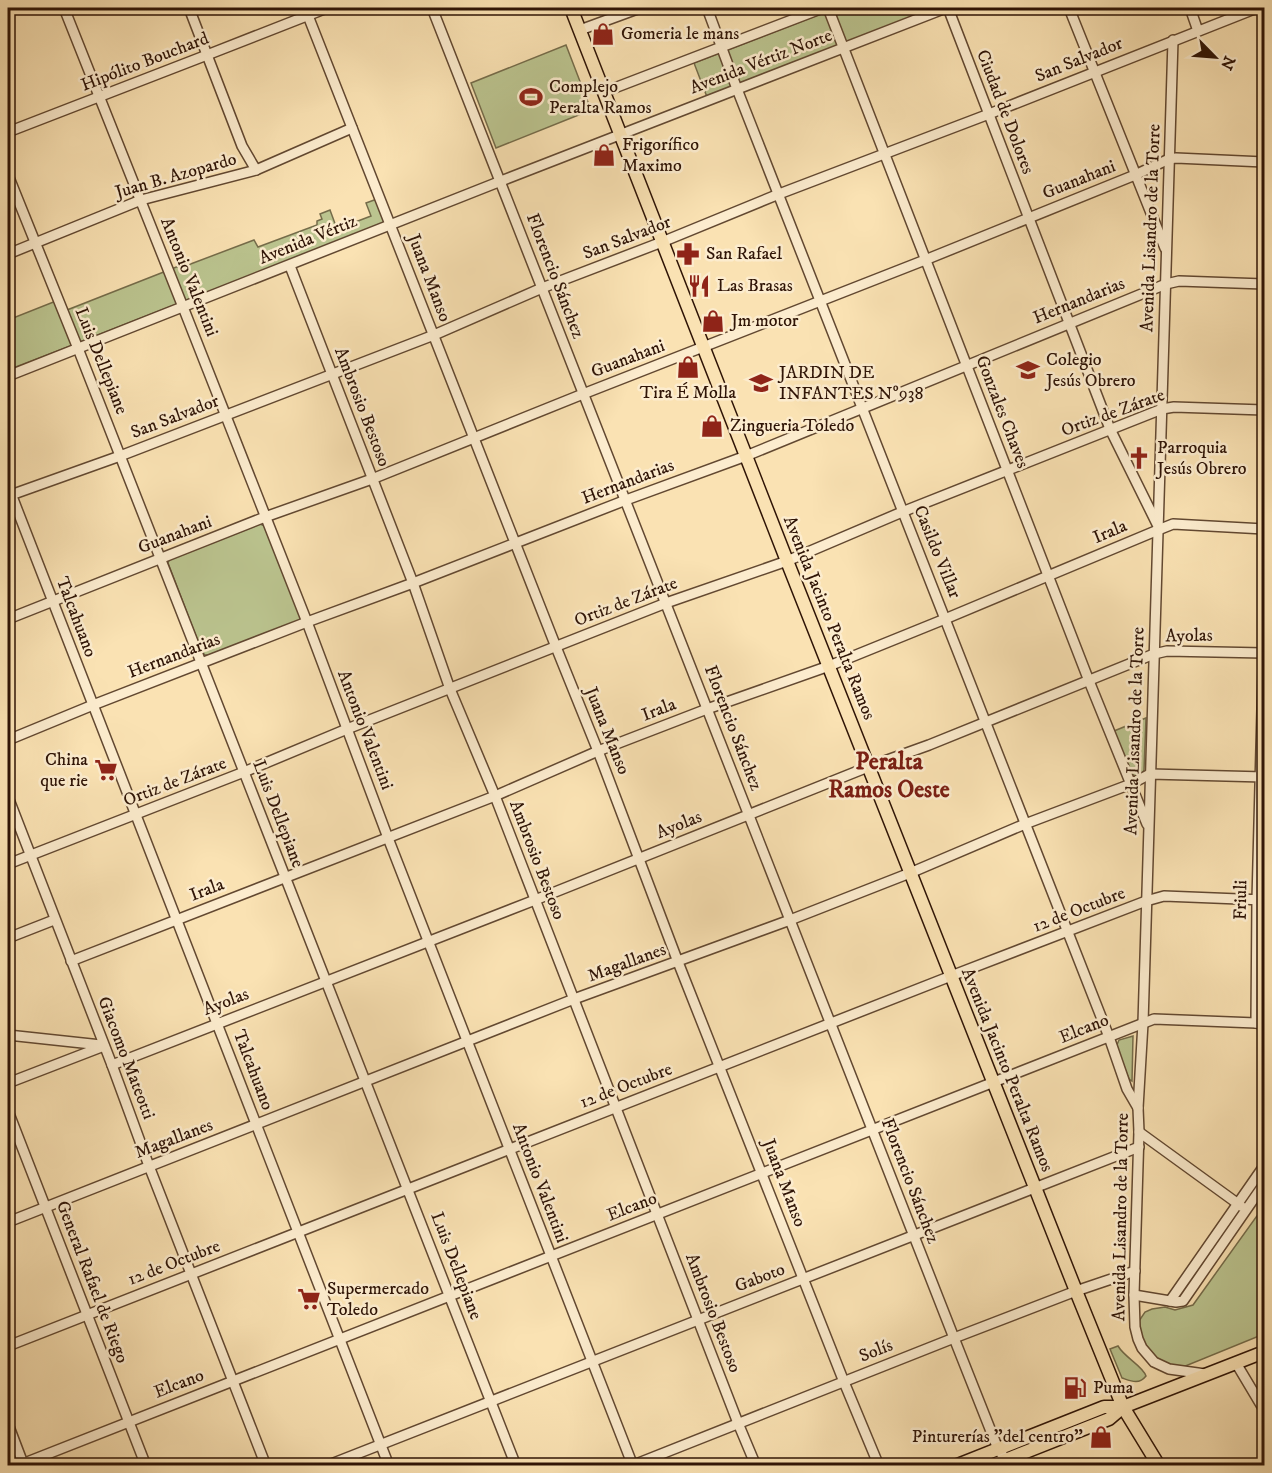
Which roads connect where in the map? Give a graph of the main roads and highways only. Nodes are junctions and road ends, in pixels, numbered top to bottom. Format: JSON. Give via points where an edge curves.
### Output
{"nodes":[{"id":1,"x":571,"y":8,"type":"edge"},
{"id":2,"x":1264,"y":1352,"type":"edge"},
{"id":3,"x":1123,"y":1407,"type":"junction"},
{"id":4,"x":1009,"y":1462,"type":"edge"},
{"id":5,"x":955,"y":1466,"type":"edge"},
{"id":6,"x":990,"y":1466,"type":"edge"},
{"id":7,"x":1159,"y":1466,"type":"edge"}],
"edges":[{"from":1,"to":3,"type":"main road","name":"Avenida Jacinto Peralta Ramos"},
{"from":2,"to":3,"type":"main road"},
{"from":3,"to":4,"type":"main road","via":[[1108,1419]]},
{"from":3,"to":5,"type":"main road","via":[[1104,1407]]},
{"from":3,"to":7,"type":"main road","name":"Avenida Jacinto Peralta Ramos"},
{"from":4,"to":6,"type":"main road"}]}
